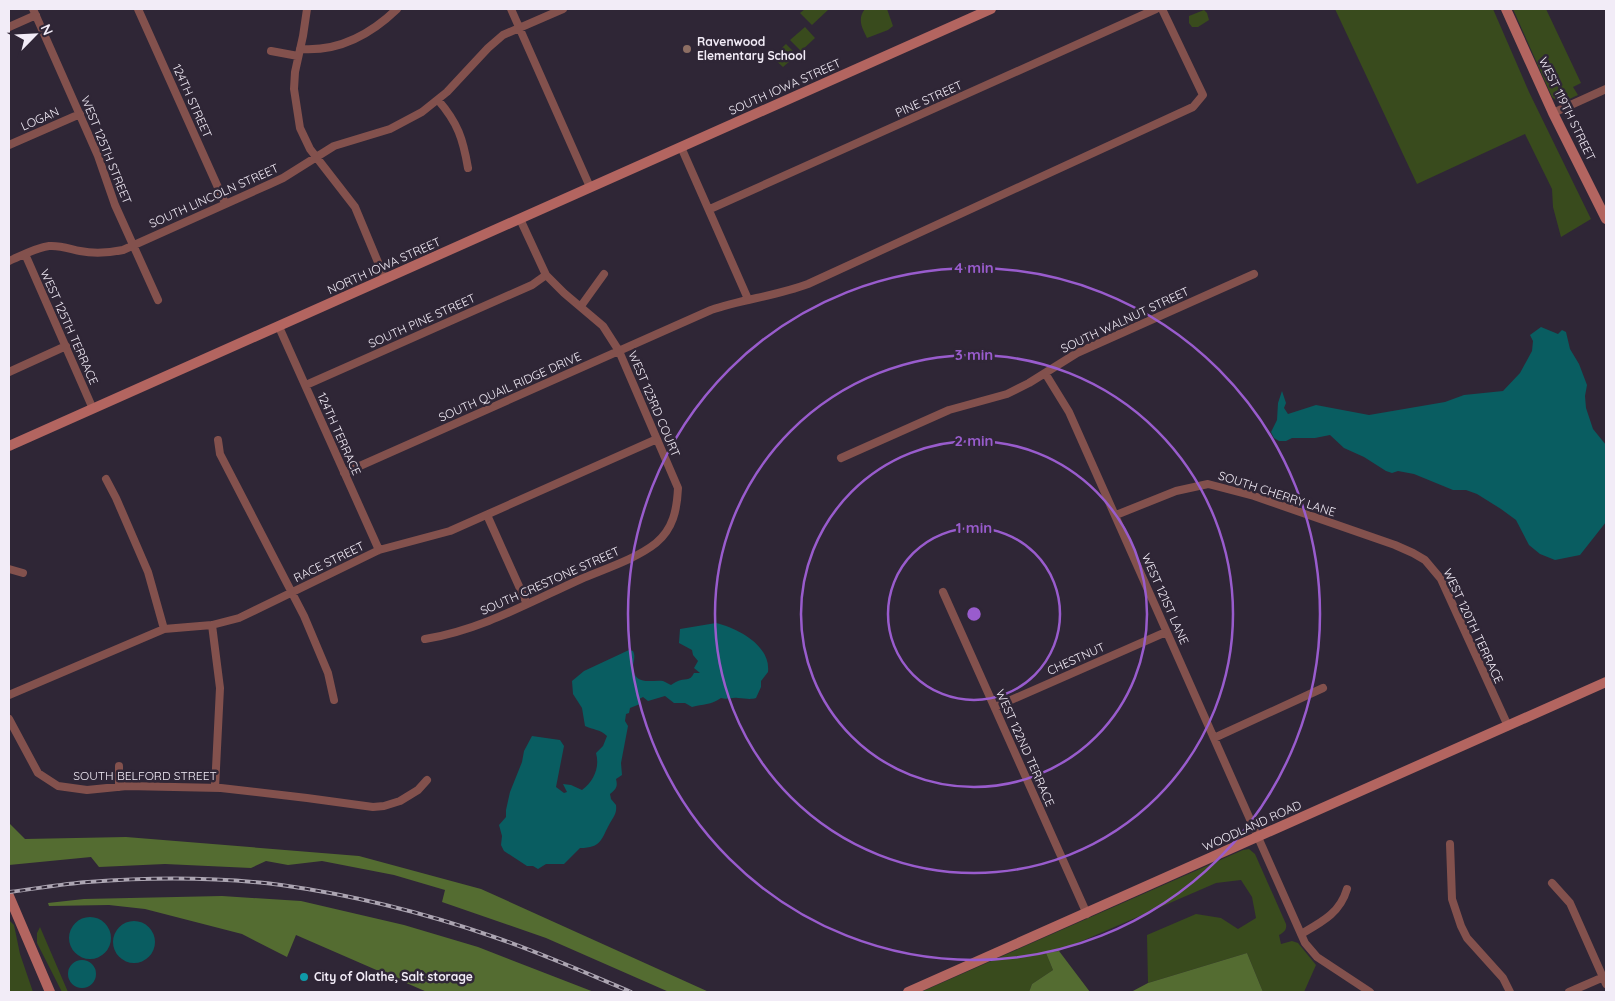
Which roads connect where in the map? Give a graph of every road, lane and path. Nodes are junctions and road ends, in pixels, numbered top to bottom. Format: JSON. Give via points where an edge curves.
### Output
{"nodes":[{"id":1,"x":138,"y":9,"type":"edge"},
{"id":2,"x":307,"y":9,"type":"edge"},
{"id":3,"x":397,"y":9,"type":"edge"},
{"id":4,"x":511,"y":9,"type":"edge"},
{"id":5,"x":563,"y":9,"type":"edge"},
{"id":6,"x":991,"y":9,"type":"edge"},
{"id":7,"x":1156,"y":9,"type":"edge"},
{"id":8,"x":1162,"y":9,"type":"edge"},
{"id":9,"x":1506,"y":9,"type":"edge"},
{"id":10,"x":34,"y":12,"type":"edge"},
{"id":11,"x":9,"y":27,"type":"edge"},
{"id":12,"x":519,"y":28,"type":"junction"},
{"id":13,"x":271,"y":51,"type":"dead end"},
{"id":14,"x":299,"y":53,"type":"junction"},
{"id":15,"x":1606,"y":90,"type":"edge"},
{"id":16,"x":438,"y":100,"type":"junction"},
{"id":17,"x":1553,"y":113,"type":"junction"},
{"id":18,"x":80,"y":114,"type":"junction"},
{"id":19,"x":9,"y":145,"type":"edge"},
{"id":20,"x":681,"y":147,"type":"junction"},
{"id":21,"x":316,"y":157,"type":"junction"},
{"id":22,"x":468,"y":168,"type":"dead end"},
{"id":23,"x":590,"y":187,"type":"junction"},
{"id":24,"x":225,"y":203,"type":"junction"},
{"id":25,"x":710,"y":209,"type":"junction"},
{"id":26,"x":520,"y":219,"type":"junction"},
{"id":27,"x":1606,"y":219,"type":"edge"},
{"id":28,"x":132,"y":245,"type":"junction"},
{"id":29,"x":25,"y":254,"type":"junction"},
{"id":30,"x":9,"y":261,"type":"edge"},
{"id":31,"x":604,"y":274,"type":"dead end"},
{"id":32,"x":1254,"y":274,"type":"dead end"},
{"id":33,"x":546,"y":275,"type":"junction"},
{"id":34,"x":385,"y":279,"type":"junction"},
{"id":35,"x":748,"y":298,"type":"junction"},
{"id":36,"x":158,"y":300,"type":"dead end"},
{"id":37,"x":581,"y":306,"type":"junction"},
{"id":38,"x":279,"y":326,"type":"junction"},
{"id":39,"x":66,"y":346,"type":"junction"},
{"id":40,"x":619,"y":351,"type":"junction"},
{"id":41,"x":9,"y":372,"type":"edge"},
{"id":42,"x":1045,"y":373,"type":"junction"},
{"id":43,"x":306,"y":385,"type":"junction"},
{"id":44,"x":93,"y":408,"type":"junction"},
{"id":45,"x":657,"y":439,"type":"junction"},
{"id":46,"x":218,"y":440,"type":"dead end"},
{"id":47,"x":9,"y":446,"type":"edge"},
{"id":48,"x":841,"y":458,"type":"dead end"},
{"id":49,"x":344,"y":473,"type":"junction"},
{"id":50,"x":106,"y":479,"type":"dead end"},
{"id":51,"x":487,"y":515,"type":"junction"},
{"id":52,"x":1116,"y":515,"type":"junction"},
{"id":53,"x":672,"y":523,"type":"joint"},
{"id":54,"x":1375,"y":538,"type":"joint"},
{"id":55,"x":379,"y":550,"type":"junction"},
{"id":56,"x":9,"y":569,"type":"edge"},
{"id":57,"x":23,"y":573,"type":"dead end"},
{"id":58,"x":292,"y":592,"type":"junction"},
{"id":59,"x":943,"y":592,"type":"dead end"},
{"id":60,"x":527,"y":604,"type":"junction"},
{"id":61,"x":212,"y":625,"type":"junction"},
{"id":62,"x":164,"y":629,"type":"junction"},
{"id":63,"x":1166,"y":632,"type":"junction"},
{"id":64,"x":425,"y":639,"type":"dead end"},
{"id":65,"x":1606,"y":682,"type":"edge"},
{"id":66,"x":1323,"y":688,"type":"dead end"},
{"id":67,"x":9,"y":696,"type":"edge"},
{"id":68,"x":334,"y":700,"type":"dead end"},
{"id":69,"x":995,"y":708,"type":"junction"},
{"id":70,"x":9,"y":719,"type":"edge"},
{"id":71,"x":1508,"y":726,"type":"junction"},
{"id":72,"x":1214,"y":738,"type":"junction"},
{"id":73,"x":119,"y":766,"type":"dead end"},
{"id":74,"x":427,"y":780,"type":"dead end"},
{"id":75,"x":119,"y":787,"type":"junction"},
{"id":76,"x":215,"y":788,"type":"junction"},
{"id":77,"x":1258,"y":837,"type":"junction"},
{"id":78,"x":1450,"y":844,"type":"dead end"},
{"id":79,"x":1552,"y":883,"type":"dead end"},
{"id":80,"x":1347,"y":889,"type":"dead end"},
{"id":81,"x":9,"y":896,"type":"edge"},
{"id":82,"x":1087,"y":914,"type":"junction"},
{"id":83,"x":1301,"y":934,"type":"junction"},
{"id":84,"x":1605,"y":979,"type":"edge"},
{"id":85,"x":1358,"y":989,"type":"edge"},
{"id":86,"x":50,"y":992,"type":"edge"},
{"id":87,"x":908,"y":992,"type":"edge"},
{"id":88,"x":1370,"y":992,"type":"edge"},
{"id":89,"x":1510,"y":992,"type":"edge"},
{"id":90,"x":1569,"y":992,"type":"edge"}],
"edges":[{"from":1,"to":24,"type":"street","name":"124TH STREET"},
{"from":2,"to":14,"type":"street"},
{"from":3,"to":14,"type":"street","via":[[380,24],[350,41],[324,50]]},
{"from":4,"to":12,"type":"street"},
{"from":5,"to":12,"type":"street","name":"SOUTH LINCOLN STREET"},
{"from":6,"to":20,"type":"main road","name":"SOUTH IOWA STREET"},
{"from":7,"to":25,"type":"street","name":"PINE STREET"},
{"from":8,"to":35,"type":"street","name":"SOUTH QUAIL RIDGE DRIVE","via":[[1203,95],[1193,107],[808,284],[774,295]]},
{"from":9,"to":17,"type":"main road","name":"WEST 119TH STREET"},
{"from":10,"to":11,"type":"street"},
{"from":10,"to":18,"type":"street","name":"WEST 125TH STREET"},
{"from":12,"to":16,"type":"street","name":"SOUTH LINCOLN STREET","via":[[494,42]]},
{"from":12,"to":23,"type":"street"},
{"from":13,"to":14,"type":"street"},
{"from":14,"to":21,"type":"street","via":[[294,89],[300,128]]},
{"from":15,"to":17,"type":"street"},
{"from":16,"to":21,"type":"street","name":"SOUTH LINCOLN STREET","via":[[390,129],[343,142]]},
{"from":16,"to":22,"type":"street","via":[[459,131]]},
{"from":17,"to":27,"type":"main road","name":"WEST 119TH STREET"},
{"from":18,"to":19,"type":"street","name":"LOGAN"},
{"from":18,"to":28,"type":"street","name":"WEST 125TH STREET"},
{"from":20,"to":23,"type":"main road","name":"SOUTH IOWA STREET"},
{"from":20,"to":25,"type":"street"},
{"from":21,"to":24,"type":"street","name":"SOUTH LINCOLN STREET","via":[[283,178]]},
{"from":21,"to":34,"type":"street","via":[[355,207]]},
{"from":23,"to":26,"type":"main road","name":"NORTH IOWA STREET"},
{"from":24,"to":28,"type":"street","name":"SOUTH LINCOLN STREET"},
{"from":25,"to":35,"type":"street"},
{"from":26,"to":33,"type":"street","name":"WEST 123RD COURT"},
{"from":26,"to":34,"type":"main road","name":"NORTH IOWA STREET"},
{"from":28,"to":29,"type":"street","name":"SOUTH LINCOLN STREET","via":[[123,250],[100,253],[51,246]]},
{"from":28,"to":36,"type":"street","name":"WEST 125TH STREET"},
{"from":29,"to":30,"type":"street","name":"SOUTH LINCOLN STREET"},
{"from":29,"to":39,"type":"street","name":"WEST 125TH TERRACE"},
{"from":31,"to":37,"type":"street"},
{"from":32,"to":42,"type":"street","name":"SOUTH WALNUT STREET","via":[[1077,353]]},
{"from":33,"to":37,"type":"street","name":"WEST 123RD COURT"},
{"from":33,"to":43,"type":"street","name":"SOUTH PINE STREET","via":[[532,285]]},
{"from":34,"to":38,"type":"main road","name":"NORTH IOWA STREET"},
{"from":35,"to":40,"type":"street","name":"SOUTH QUAIL RIDGE DRIVE","via":[[685,321]]},
{"from":37,"to":40,"type":"street","name":"WEST 123RD COURT","via":[[603,326]]},
{"from":38,"to":43,"type":"street","name":"124TH TERRACE"},
{"from":38,"to":44,"type":"main road","name":"NORTH IOWA STREET"},
{"from":39,"to":41,"type":"street"},
{"from":39,"to":44,"type":"street","name":"WEST 125TH TERRACE"},
{"from":40,"to":45,"type":"street","name":"WEST 123RD COURT"},
{"from":40,"to":49,"type":"street","name":"SOUTH QUAIL RIDGE DRIVE"},
{"from":42,"to":48,"type":"street","name":"SOUTH WALNUT STREET","via":[[1007,394],[949,410]]},
{"from":42,"to":52,"type":"street","name":"WEST 121ST LANE","via":[[1069,412]]},
{"from":43,"to":49,"type":"street","name":"124TH TERRACE"},
{"from":44,"to":47,"type":"main road","name":"NORTH IOWA STREET"},
{"from":45,"to":51,"type":"street","name":"RACE STREET"},
{"from":45,"to":53,"type":"street","name":"WEST 123RD COURT","via":[[678,488]]},
{"from":46,"to":58,"type":"street","via":[[220,454]]},
{"from":49,"to":55,"type":"street","name":"124TH TERRACE"},
{"from":50,"to":62,"type":"street","via":[[148,572]]},
{"from":51,"to":55,"type":"street","name":"RACE STREET","via":[[450,531]]},
{"from":51,"to":60,"type":"street"},
{"from":52,"to":54,"type":"street","name":"SOUTH CHERRY LANE","via":[[1176,491],[1208,484],[1254,496]]},
{"from":52,"to":63,"type":"street","name":"WEST 121ST LANE"},
{"from":53,"to":60,"type":"street","name":"SOUTH CRESTONE STREET","via":[[656,543],[630,558]]},
{"from":54,"to":71,"type":"street","name":"WEST 120TH TERRACE","via":[[1413,553],[1433,568],[1441,579]]},
{"from":55,"to":58,"type":"street","name":"RACE STREET"},
{"from":56,"to":57,"type":"street"},
{"from":58,"to":61,"type":"street","name":"RACE STREET","via":[[239,618]]},
{"from":58,"to":68,"type":"street","via":[[322,654]]},
{"from":59,"to":69,"type":"street","name":"WEST 122ND TERRACE"},
{"from":60,"to":64,"type":"street","name":"SOUTH CRESTONE STREET","via":[[449,636]]},
{"from":61,"to":62,"type":"street","name":"RACE STREET"},
{"from":61,"to":76,"type":"street","via":[[220,688]]},
{"from":62,"to":67,"type":"street","name":"RACE STREET"},
{"from":63,"to":69,"type":"street","name":"CHESTNUT"},
{"from":63,"to":72,"type":"street","name":"WEST 121ST LANE"},
{"from":65,"to":71,"type":"main road","name":"WOODLAND ROAD"},
{"from":66,"to":72,"type":"street"},
{"from":69,"to":82,"type":"street","name":"WEST 122ND TERRACE"},
{"from":70,"to":75,"type":"street","name":"SOUTH BELFORD STREET","via":[[38,773],[58,786],[87,790]]},
{"from":71,"to":77,"type":"main road","name":"WOODLAND ROAD"},
{"from":72,"to":77,"type":"street","name":"WEST 121ST LANE"},
{"from":73,"to":75,"type":"street"},
{"from":74,"to":76,"type":"street","name":"SOUTH BELFORD STREET","via":[[400,801],[372,807]]},
{"from":75,"to":76,"type":"street","name":"SOUTH BELFORD STREET"},
{"from":77,"to":82,"type":"main road","name":"WOODLAND ROAD"},
{"from":77,"to":83,"type":"street","name":"WEST 121ST LANE"},
{"from":78,"to":89,"type":"street","via":[[1452,899],[1461,926],[1467,938],[1503,978]]},
{"from":79,"to":84,"type":"street","via":[[1570,903]]},
{"from":80,"to":83,"type":"street","via":[[1344,901],[1337,909]]},
{"from":81,"to":86,"type":"main road"},
{"from":82,"to":87,"type":"main road","name":"WOODLAND ROAD"},
{"from":83,"to":85,"type":"street","name":"WEST 121ST LANE","via":[[1317,957]]},
{"from":84,"to":90,"type":"street"},
{"from":85,"to":88,"type":"street","name":"WEST 121ST LANE"}]}
